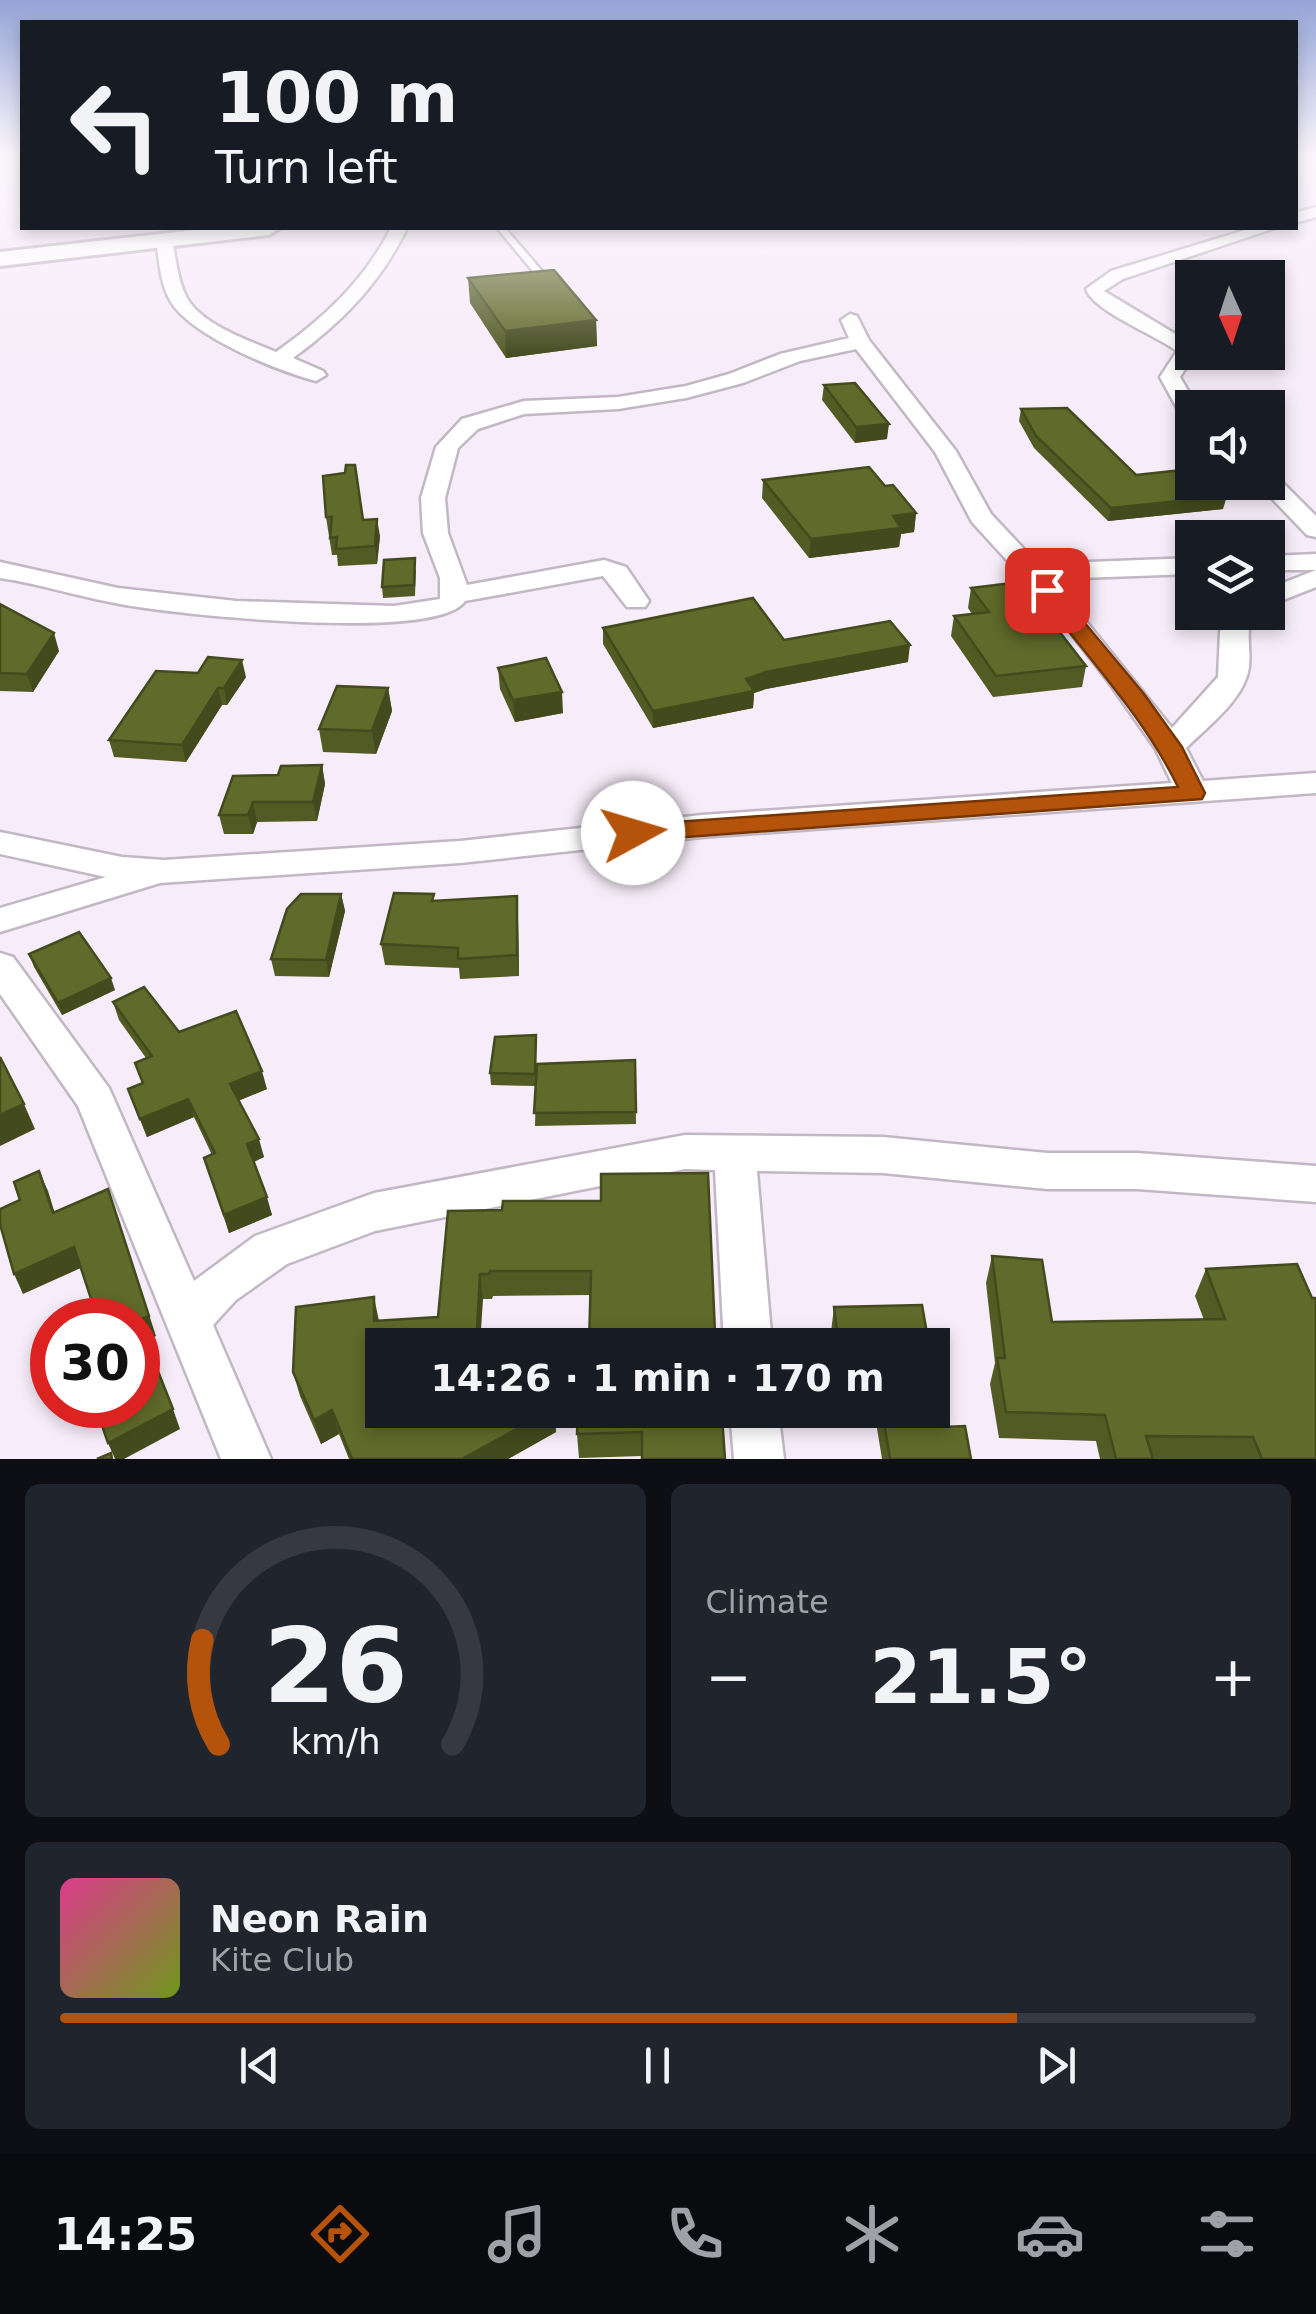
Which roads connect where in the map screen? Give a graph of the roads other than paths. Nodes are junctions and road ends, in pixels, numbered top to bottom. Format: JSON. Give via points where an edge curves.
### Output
{"nodes":[{"id":1,"x":252,"y":230,"type":"edge"},
{"id":2,"x":398,"y":230,"type":"edge"},
{"id":3,"x":503,"y":230,"type":"edge"},
{"id":4,"x":1261,"y":230,"type":"edge"},
{"id":5,"x":164,"y":240,"type":"junction"},
{"id":6,"x":0,"y":259,"type":"edge"},
{"id":7,"x":552,"y":289,"type":"edge"},
{"id":8,"x":279,"y":359,"type":"junction"},
{"id":9,"x":316,"y":376,"type":"dead end"},
{"id":10,"x":1177,"y":390,"type":"edge"},
{"id":11,"x":1285,"y":498,"type":"edge"},
{"id":12,"x":1316,"y":530,"type":"edge"},
{"id":13,"x":1316,"y":562,"type":"edge"},
{"id":14,"x":1285,"y":563,"type":"edge"},
{"id":15,"x":1175,"y":567,"type":"edge"},
{"id":16,"x":0,"y":570,"type":"edge"},
{"id":17,"x":1028,"y":572,"type":"junction"},
{"id":18,"x":1316,"y":578,"type":"edge"},
{"id":19,"x":1285,"y":591,"type":"edge"},
{"id":20,"x":455,"y":595,"type":"junction"},
{"id":21,"x":636,"y":601,"type":"dead end"},
{"id":22,"x":1236,"y":630,"type":"edge"},
{"id":23,"x":1170,"y":747,"type":"junction"},
{"id":24,"x":1316,"y":783,"type":"edge"},
{"id":25,"x":1193,"y":793,"type":"junction"},
{"id":26,"x":0,"y":843,"type":"edge"},
{"id":27,"x":164,"y":872,"type":"junction"},
{"id":28,"x":0,"y":920,"type":"edge"},
{"id":29,"x":4,"y":980,"type":"edge"},
{"id":30,"x":735,"y":1152,"type":"junction"},
{"id":31,"x":1316,"y":1184,"type":"edge"},
{"id":32,"x":186,"y":1321,"type":"junction"},
{"id":33,"x":747,"y":1328,"type":"edge"},
{"id":34,"x":755,"y":1428,"type":"edge"},
{"id":35,"x":246,"y":1459,"type":"edge"},
{"id":36,"x":758,"y":1459,"type":"edge"}],
"edges":[{"from":1,"to":5,"type":"main road"},
{"from":2,"to":8,"type":"street","via":[[341,310]]},
{"from":3,"to":7,"type":"lane"},
{"from":4,"to":10,"type":"street","via":[[1117,275],[1096,289],[1098,298],[1188,350],[1170,377]]},
{"from":5,"to":6,"type":"main road"},
{"from":5,"to":8,"type":"street","via":[[179,300],[192,314]]},
{"from":8,"to":9,"type":"street"},
{"from":11,"to":12,"type":"street"},
{"from":13,"to":14,"type":"street"},
{"from":15,"to":17,"type":"street"},
{"from":16,"to":20,"type":"street","via":[[119,596],[258,610],[418,615],[444,607]]},
{"from":17,"to":20,"type":"street","via":[[981,517],[945,451],[855,330],[845,348],[784,358],[726,381],[602,405],[523,406],[466,425],[440,461],[434,502],[434,529]]},
{"from":17,"to":23,"type":"street","via":[[1065,608]]},
{"from":18,"to":19,"type":"street"},
{"from":20,"to":21,"type":"street","via":[[604,568],[616,572]]},
{"from":22,"to":23,"type":"street","via":[[1230,680]]},
{"from":23,"to":25,"type":"street"},
{"from":24,"to":25,"type":"street"},
{"from":25,"to":27,"type":"street"},
{"from":26,"to":27,"type":"street"},
{"from":27,"to":28,"type":"street"},
{"from":29,"to":32,"type":"street","via":[[96,1099]]},
{"from":30,"to":31,"type":"street"},
{"from":30,"to":32,"type":"street","via":[[685,1152],[374,1212],[272,1250],[220,1285]]},
{"from":30,"to":33,"type":"street"},
{"from":32,"to":35,"type":"street"},
{"from":34,"to":36,"type":"street"}]}
